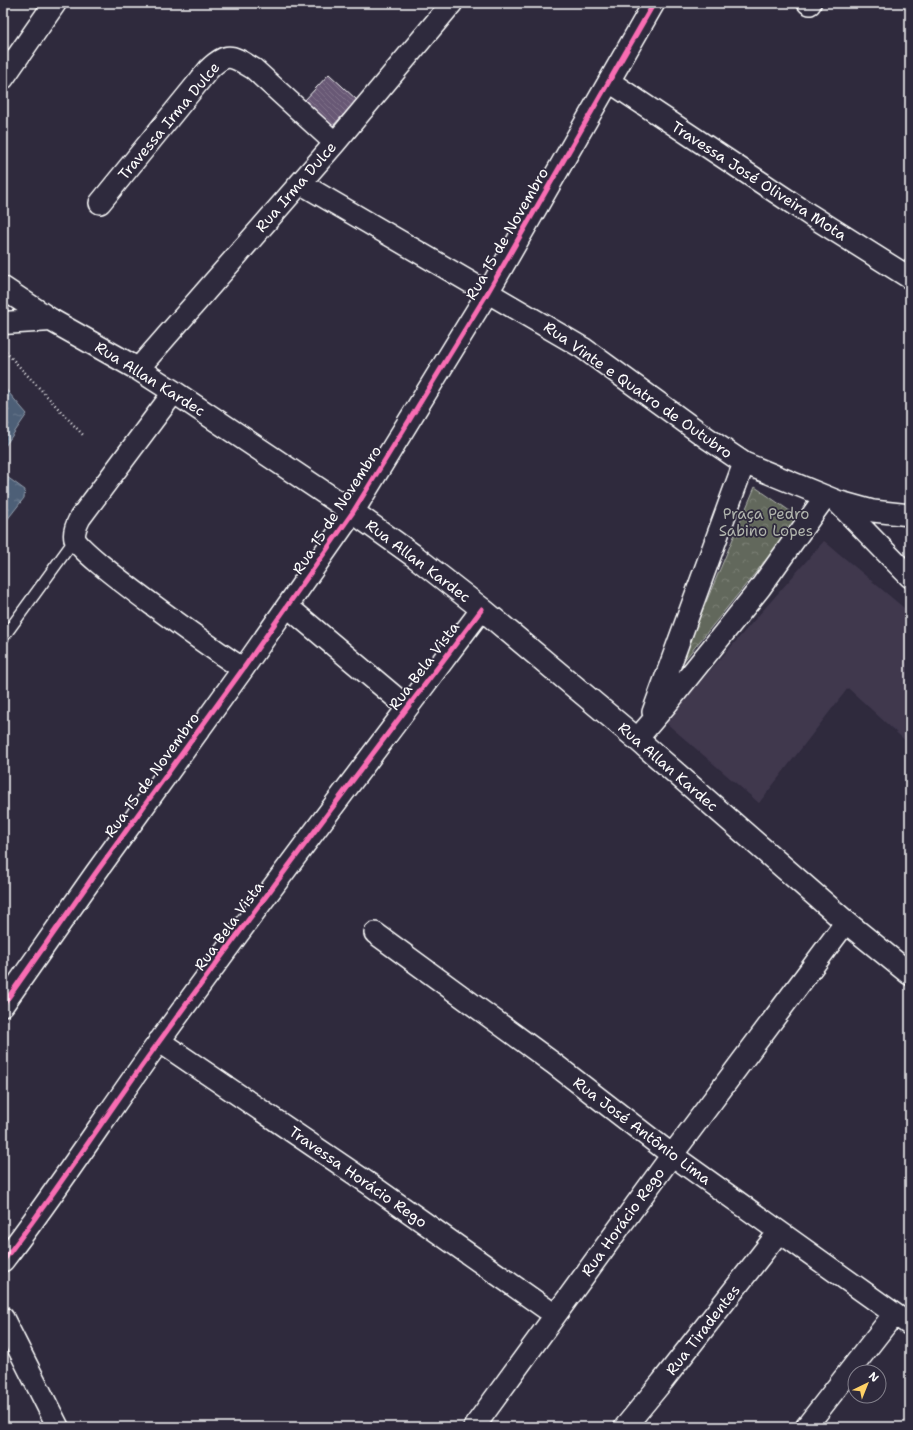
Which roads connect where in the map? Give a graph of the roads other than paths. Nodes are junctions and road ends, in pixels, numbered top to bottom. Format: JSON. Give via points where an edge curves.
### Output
{"nodes":[{"id":1,"x":452,"y":3,"type":"edge"},
{"id":2,"x":654,"y":3,"type":"edge"},
{"id":3,"x":52,"y":4,"type":"edge"},
{"id":4,"x":3,"y":78,"type":"edge"},
{"id":5,"x":610,"y":82,"type":"junction"},
{"id":6,"x":335,"y":143,"type":"junction"},
{"id":7,"x":300,"y":183,"type":"junction"},
{"id":8,"x":100,"y":203,"type":"dead end"},
{"id":9,"x":910,"y":278,"type":"edge"},
{"id":10,"x":3,"y":288,"type":"edge"},
{"id":11,"x":488,"y":292,"type":"junction"},
{"id":12,"x":51,"y":320,"type":"junction"},
{"id":13,"x":3,"y":323,"type":"edge"},
{"id":14,"x":138,"y":369,"type":"junction"},
{"id":15,"x":174,"y":392,"type":"junction"},
{"id":16,"x":744,"y":463,"type":"junction"},
{"id":17,"x":831,"y":499,"type":"junction"},
{"id":18,"x":353,"y":512,"type":"junction"},
{"id":19,"x":910,"y":515,"type":"edge"},
{"id":20,"x":75,"y":539,"type":"junction"},
{"id":21,"x":910,"y":577,"type":"edge"},
{"id":22,"x":287,"y":606,"type":"junction"},
{"id":23,"x":482,"y":609,"type":"junction"},
{"id":24,"x":3,"y":638,"type":"edge"},
{"id":25,"x":243,"y":669,"type":"junction"},
{"id":26,"x":407,"y":707,"type":"junction"},
{"id":27,"x":642,"y":733,"type":"junction"},
{"id":28,"x":846,"y":922,"type":"junction"},
{"id":29,"x":375,"y":934,"type":"dead end"},
{"id":30,"x":910,"y":974,"type":"edge"},
{"id":31,"x":3,"y":1005,"type":"edge"},
{"id":32,"x":159,"y":1041,"type":"junction"},
{"id":33,"x":672,"y":1155,"type":"junction"},
{"id":34,"x":779,"y":1232,"type":"junction"},
{"id":35,"x":3,"y":1261,"type":"edge"},
{"id":36,"x":556,"y":1315,"type":"junction"},
{"id":37,"x":3,"y":1318,"type":"edge"},
{"id":38,"x":902,"y":1320,"type":"edge"},
{"id":39,"x":50,"y":1424,"type":"edge"},
{"id":40,"x":474,"y":1427,"type":"edge"},
{"id":41,"x":625,"y":1427,"type":"edge"},
{"id":42,"x":806,"y":1427,"type":"edge"}],
"edges":[{"from":1,"to":6,"type":"street","name":"Rua Irma Dulce"},
{"from":2,"to":5,"type":"street","name":"Rua 15 de Novembro"},
{"from":3,"to":4,"type":"main road"},
{"from":5,"to":9,"type":"street","name":"Travessa José Oliveira Mota"},
{"from":5,"to":11,"type":"street","name":"Rua 15 de Novembro"},
{"from":6,"to":7,"type":"street","name":"Rua Irma Dulce"},
{"from":6,"to":8,"type":"street","name":"Travessa Irma Dulce","via":[[254,69],[229,57],[220,59]]},
{"from":7,"to":11,"type":"street","name":"Rua Vinte e Quatro de Outubro"},
{"from":7,"to":14,"type":"street","name":"Rua Irma Dulce"},
{"from":10,"to":12,"type":"main road","name":"Rua Allan Kardec"},
{"from":11,"to":16,"type":"street","name":"Rua Vinte e Quatro de Outubro","via":[[583,348]]},
{"from":11,"to":18,"type":"street","name":"Rua 15 de Novembro"},
{"from":12,"to":13,"type":"main road"},
{"from":12,"to":14,"type":"main road","name":"Rua Allan Kardec"},
{"from":14,"to":15,"type":"main road","name":"Rua Allan Kardec"},
{"from":15,"to":18,"type":"main road","name":"Rua Allan Kardec"},
{"from":15,"to":20,"type":"street","via":[[80,518],[75,528]]},
{"from":16,"to":17,"type":"street","name":"Rua Vinte e Quatro de Outubro"},
{"from":16,"to":27,"type":"street"},
{"from":17,"to":19,"type":"street","name":"Rua Vinte e Quatro de Outubro","via":[[873,510]]},
{"from":17,"to":21,"type":"street","name":"Rua Vinte e Quatro de Outubro"},
{"from":17,"to":27,"type":"street"},
{"from":18,"to":22,"type":"street","name":"Rua 15 de Novembro"},
{"from":18,"to":23,"type":"main road","name":"Rua Allan Kardec"},
{"from":20,"to":24,"type":"lane"},
{"from":20,"to":25,"type":"street","via":[[83,550],[125,584]]},
{"from":22,"to":25,"type":"street","name":"Rua 15 de Novembro"},
{"from":22,"to":26,"type":"street"},
{"from":23,"to":26,"type":"street","name":"Rua Bela Vista"},
{"from":23,"to":27,"type":"main road","name":"Rua Allan Kardec"},
{"from":25,"to":31,"type":"street","name":"Rua 15 de Novembro"},
{"from":26,"to":32,"type":"street","name":"Rua Bela Vista"},
{"from":27,"to":28,"type":"main road","name":"Rua Allan Kardec"},
{"from":28,"to":30,"type":"main road","name":"Rua Allan Kardec"},
{"from":28,"to":33,"type":"street","name":"Rua Horácio Rego"},
{"from":29,"to":33,"type":"street","name":"Rua José Antônio Lima","via":[[553,1063]]},
{"from":32,"to":35,"type":"street","name":"Rua Bela Vista","via":[[70,1171]]},
{"from":32,"to":36,"type":"street","name":"Travessa Horácio Rego"},
{"from":33,"to":34,"type":"street","name":"Rua José Antônio Lima"},
{"from":33,"to":36,"type":"street","name":"Rua Horácio Rego"},
{"from":34,"to":38,"type":"street","name":"Rua José Antônio Lima"},
{"from":34,"to":41,"type":"street","name":"Rua Tiradentes"},
{"from":36,"to":40,"type":"street","name":"Rua Horácio Rego"},
{"from":37,"to":39,"type":"street"},
{"from":38,"to":42,"type":"street"}]}
